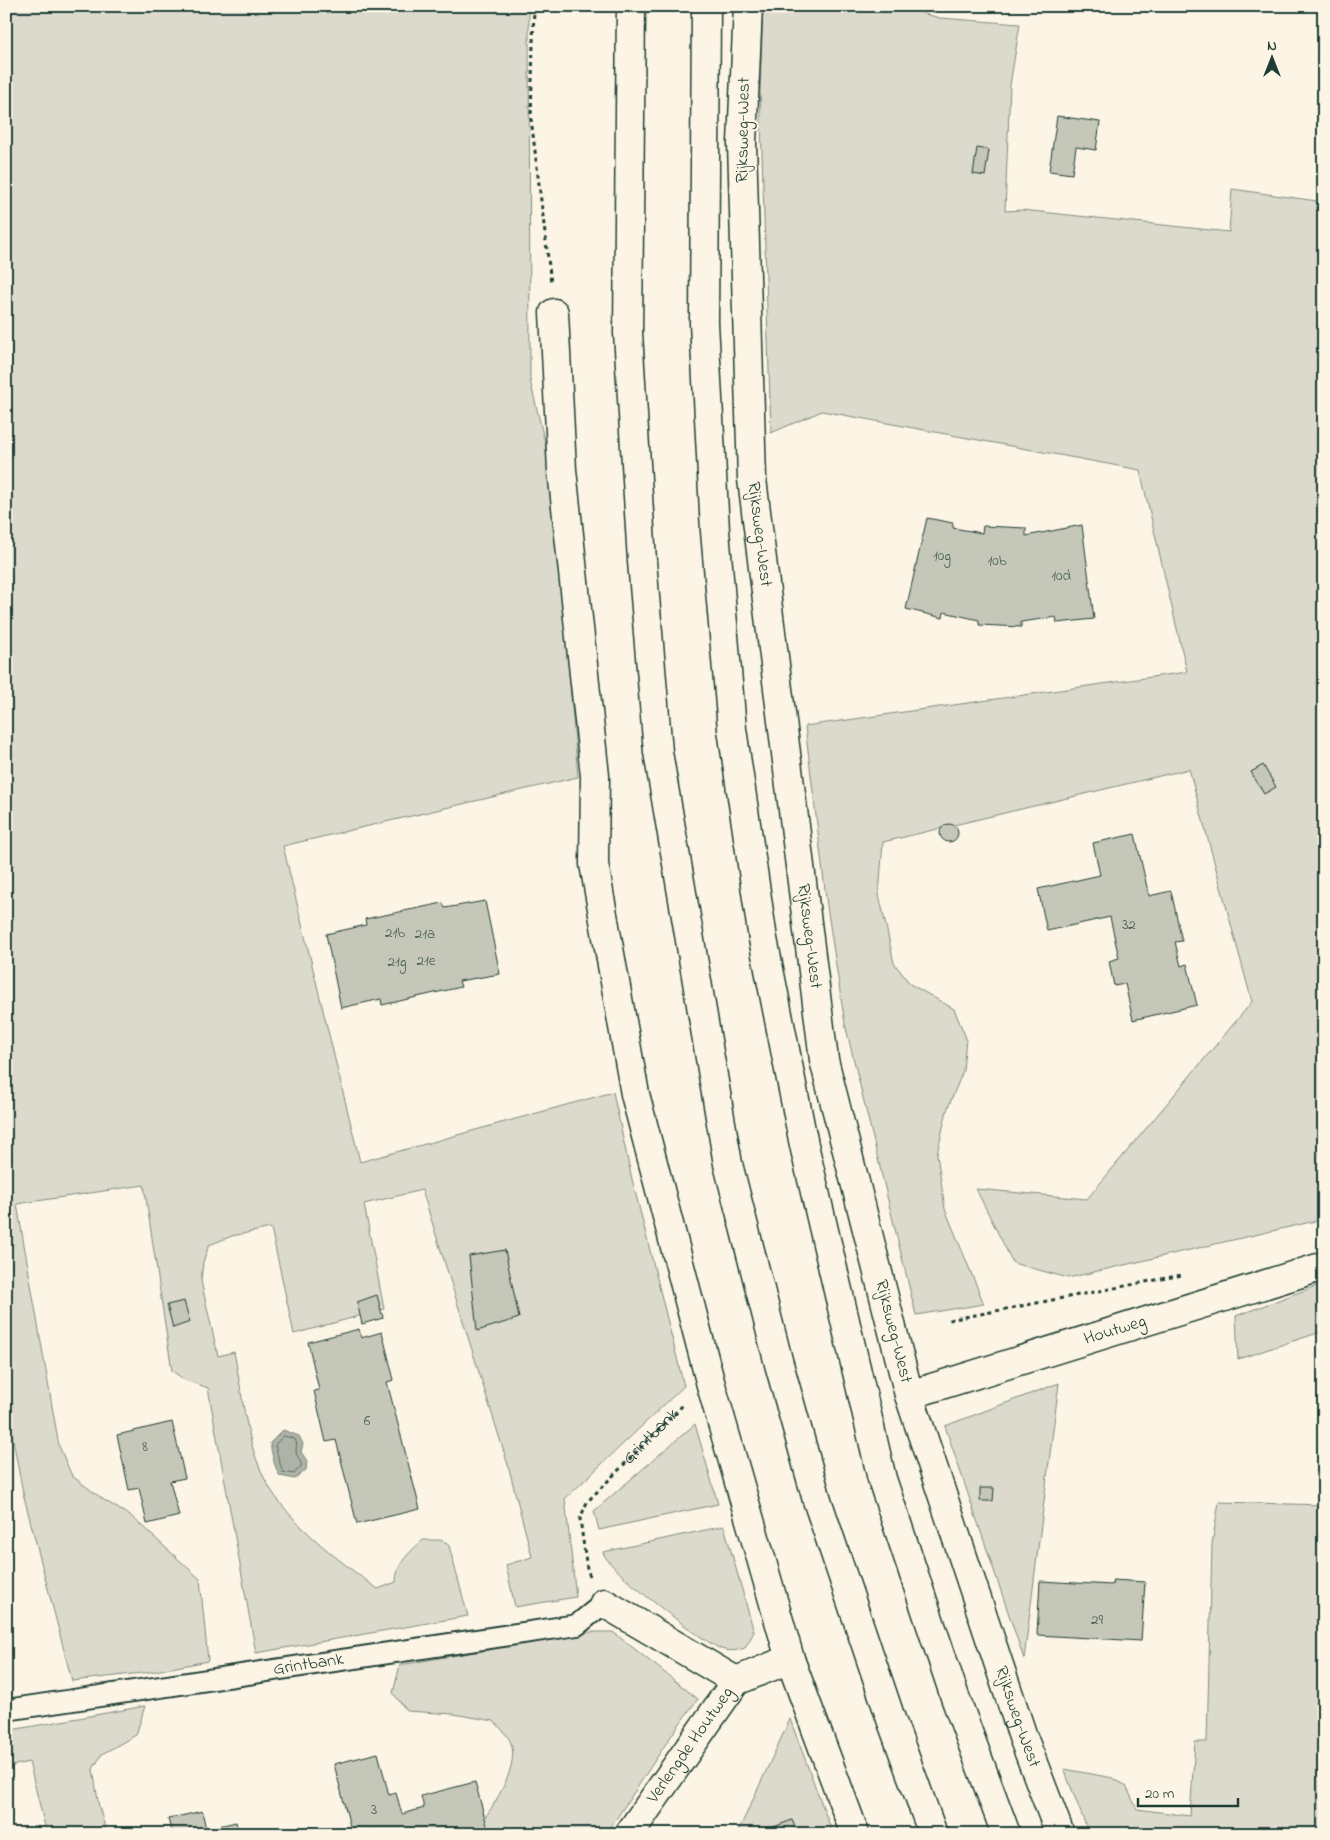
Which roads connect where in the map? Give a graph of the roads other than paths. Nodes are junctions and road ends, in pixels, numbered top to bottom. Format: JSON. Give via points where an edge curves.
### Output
{"nodes":[{"id":1,"x":631,"y":6,"type":"edge"},
{"id":2,"x":706,"y":6,"type":"edge"},
{"id":3,"x":748,"y":6,"type":"edge"},
{"id":4,"x":554,"y":313,"type":"road end"},
{"id":5,"x":1324,"y":1266,"type":"edge"},
{"id":6,"x":910,"y":1395,"type":"junction"},
{"id":7,"x":604,"y":1603,"type":"joint"},
{"id":8,"x":790,"y":1659,"type":"junction"},
{"id":9,"x":736,"y":1681,"type":"junction"},
{"id":10,"x":6,"y":1710,"type":"edge"},
{"id":11,"x":629,"y":1834,"type":"edge"},
{"id":12,"x":855,"y":1834,"type":"edge"},
{"id":13,"x":933,"y":1834,"type":"edge"},
{"id":14,"x":1006,"y":1834,"type":"edge"},
{"id":15,"x":1060,"y":1834,"type":"edge"}],
"edges":[{"from":1,"to":13,"type":"main road","via":[[628,333],[658,752],[728,1164],[776,1354],[817,1500]]},
{"from":2,"to":14,"type":"main road","via":[[704,323],[715,531],[732,729],[763,940],[804,1145],[882,1479]]},
{"from":3,"to":6,"type":"main road","name":"Rijksweg-West","via":[[742,143],[752,479],[824,1060]]},
{"from":4,"to":8,"type":"main road","via":[[562,470],[595,776],[594,864],[635,1094],[711,1385]]},
{"from":5,"to":6,"type":"main road","name":"Houtweg"},
{"from":6,"to":15,"type":"main road","name":"Rijksweg-West","via":[[1023,1737]]},
{"from":7,"to":9,"type":"main road"},
{"from":7,"to":10,"type":"lane","name":"Grintbank","via":[[577,1625]]},
{"from":8,"to":9,"type":"main road","name":"Verlengde Houtweg"},
{"from":8,"to":12,"type":"main road"},
{"from":9,"to":11,"type":"main road","name":"Verlengde Houtweg"}]}
